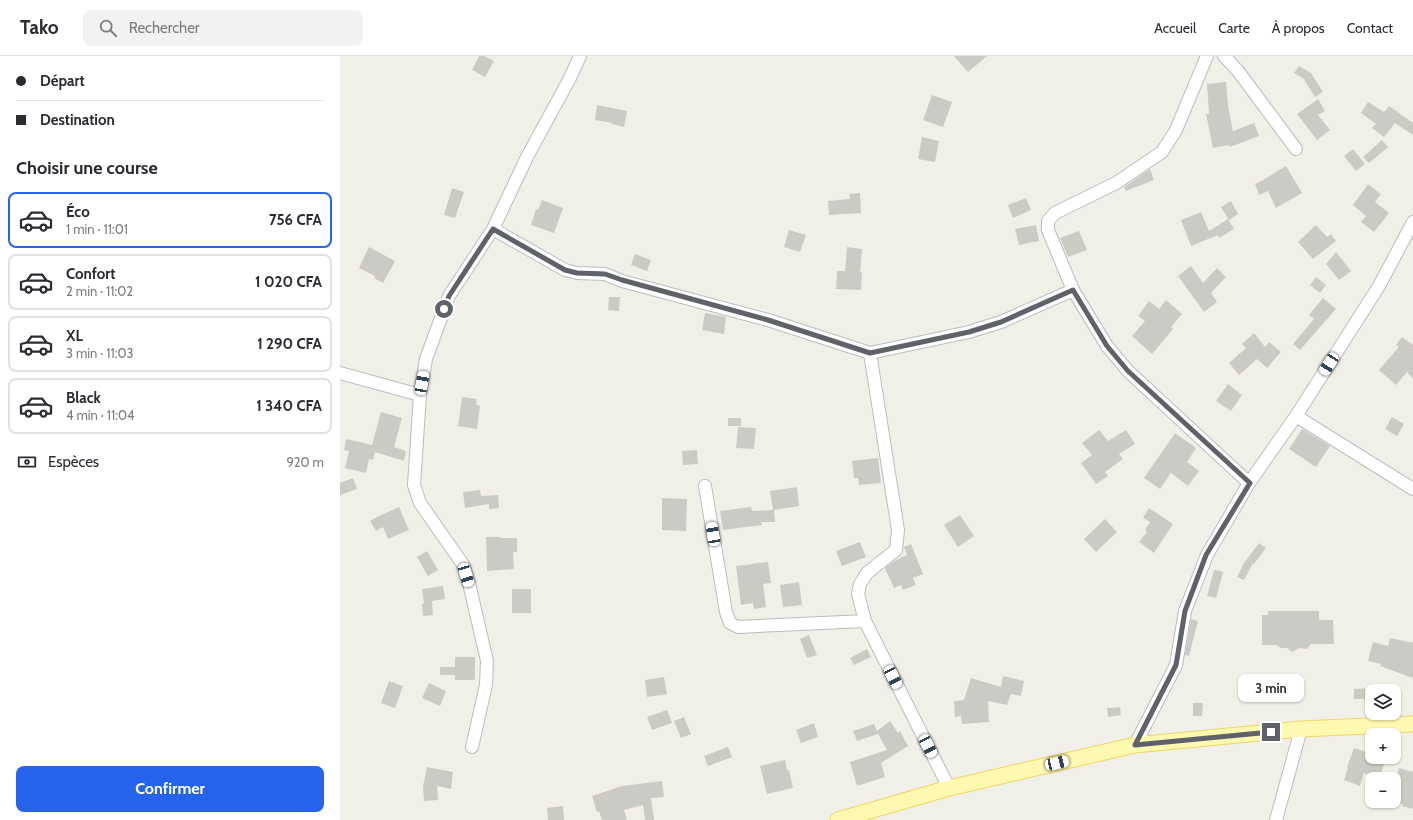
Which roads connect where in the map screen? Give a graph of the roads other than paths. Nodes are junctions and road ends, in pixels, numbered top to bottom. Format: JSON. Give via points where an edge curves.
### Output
{"nodes":[{"id":1,"x":580,"y":56,"type":"edge"},
{"id":2,"x":1207,"y":56,"type":"edge"},
{"id":3,"x":1224,"y":56,"type":"edge"},
{"id":4,"x":1296,"y":149,"type":"dead end"},
{"id":5,"x":1413,"y":222,"type":"edge"},
{"id":6,"x":493,"y":229,"type":"junction"},
{"id":7,"x":1073,"y":290,"type":"junction"},
{"id":8,"x":870,"y":353,"type":"junction"},
{"id":9,"x":340,"y":373,"type":"edge"},
{"id":10,"x":420,"y":395,"type":"junction"},
{"id":11,"x":1296,"y":416,"type":"junction"},
{"id":12,"x":1250,"y":483,"type":"junction"},
{"id":13,"x":705,"y":486,"type":"dead end"},
{"id":14,"x":1413,"y":489,"type":"edge"},
{"id":15,"x":865,"y":621,"type":"junction"},
{"id":16,"x":1413,"y":724,"type":"edge"},
{"id":17,"x":1301,"y":729,"type":"junction"},
{"id":18,"x":1135,"y":745,"type":"junction"},
{"id":19,"x":472,"y":747,"type":"dead end"},
{"id":20,"x":949,"y":788,"type":"junction"},
{"id":21,"x":838,"y":820,"type":"edge"},
{"id":22,"x":1276,"y":820,"type":"edge"}],
"edges":[{"from":1,"to":6,"type":"street"},
{"from":2,"to":7,"type":"street","via":[[1176,130],[1162,152],[1116,184],[1054,213],[1048,221],[1048,230]]},
{"from":3,"to":4,"type":"street"},
{"from":5,"to":11,"type":"street","via":[[1379,286]]},
{"from":6,"to":8,"type":"street","via":[[565,270],[605,274],[768,320]]},
{"from":6,"to":10,"type":"street","via":[[449,296],[426,359]]},
{"from":7,"to":8,"type":"street","via":[[1001,322],[969,332]]},
{"from":7,"to":12,"type":"street","via":[[1107,346],[1128,371]]},
{"from":8,"to":15,"type":"street","via":[[898,530],[896,550],[867,573],[860,584],[858,594]]},
{"from":9,"to":10,"type":"street"},
{"from":10,"to":19,"type":"street","via":[[414,485],[420,503],[464,566],[487,661],[486,685]]},
{"from":11,"to":12,"type":"street"},
{"from":11,"to":14,"type":"street"},
{"from":12,"to":18,"type":"street","via":[[1206,555],[1185,611],[1176,665]]},
{"from":13,"to":15,"type":"street","via":[[730,623],[738,627]]},
{"from":15,"to":20,"type":"street"},
{"from":16,"to":17,"type":"main road"},
{"from":17,"to":18,"type":"main road"},
{"from":17,"to":22,"type":"street"},
{"from":18,"to":20,"type":"main road"},
{"from":20,"to":21,"type":"main road"}]}
